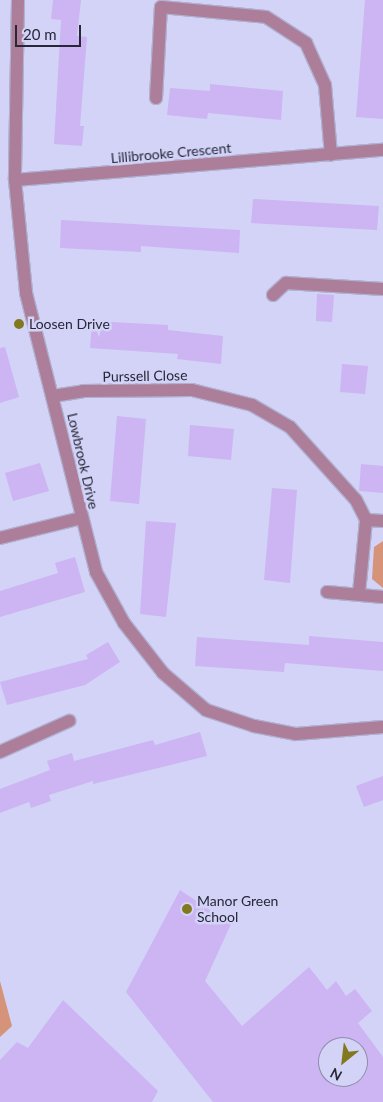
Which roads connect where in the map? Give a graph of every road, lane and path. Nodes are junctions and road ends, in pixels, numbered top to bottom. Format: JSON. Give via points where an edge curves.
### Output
{"nodes":[{"id":1,"x":18,"y":0,"type":"edge"},
{"id":2,"x":156,"y":98,"type":"dead end"},
{"id":3,"x":383,"y":150,"type":"edge"},
{"id":4,"x":331,"y":155,"type":"junction"},
{"id":5,"x":15,"y":180,"type":"junction"},
{"id":6,"x":383,"y":289,"type":"edge"},
{"id":7,"x":273,"y":295,"type":"dead end"},
{"id":8,"x":53,"y":396,"type":"junction"},
{"id":9,"x":81,"y":518,"type":"junction"},
{"id":10,"x":366,"y":520,"type":"junction"},
{"id":11,"x":383,"y":521,"type":"edge"},
{"id":12,"x":0,"y":538,"type":"edge"},
{"id":13,"x":327,"y":592,"type":"dead end"},
{"id":14,"x":359,"y":594,"type":"junction"},
{"id":15,"x":383,"y":597,"type":"edge"},
{"id":16,"x":69,"y":721,"type":"dead end"},
{"id":17,"x":383,"y":727,"type":"edge"},
{"id":18,"x":0,"y":752,"type":"edge"}],
"edges":[{"from":1,"to":5,"type":"street","name":"Lowbrook Drive"},
{"from":2,"to":4,"type":"street","via":[[161,7],[266,17],[306,43],[326,85]]},
{"from":3,"to":4,"type":"street","name":"Lillibrooke Crescent"},
{"from":4,"to":5,"type":"street","name":"Lillibrooke Crescent"},
{"from":5,"to":8,"type":"street","name":"Lowbrook Drive","via":[[26,292]]},
{"from":6,"to":7,"type":"street","via":[[286,283]]},
{"from":8,"to":9,"type":"street","name":"Lowbrook Drive"},
{"from":8,"to":10,"type":"street","name":"Purssell Close","via":[[83,391],[192,390],[252,405],[290,427],[356,500]]},
{"from":9,"to":12,"type":"street"},
{"from":9,"to":17,"type":"street","name":"Lowbrook Drive","via":[[96,572],[124,623],[163,674],[206,710],[254,726],[296,734]]},
{"from":10,"to":11,"type":"street"},
{"from":10,"to":14,"type":"street"},
{"from":13,"to":14,"type":"street"},
{"from":14,"to":15,"type":"street"},
{"from":16,"to":18,"type":"street"}]}
